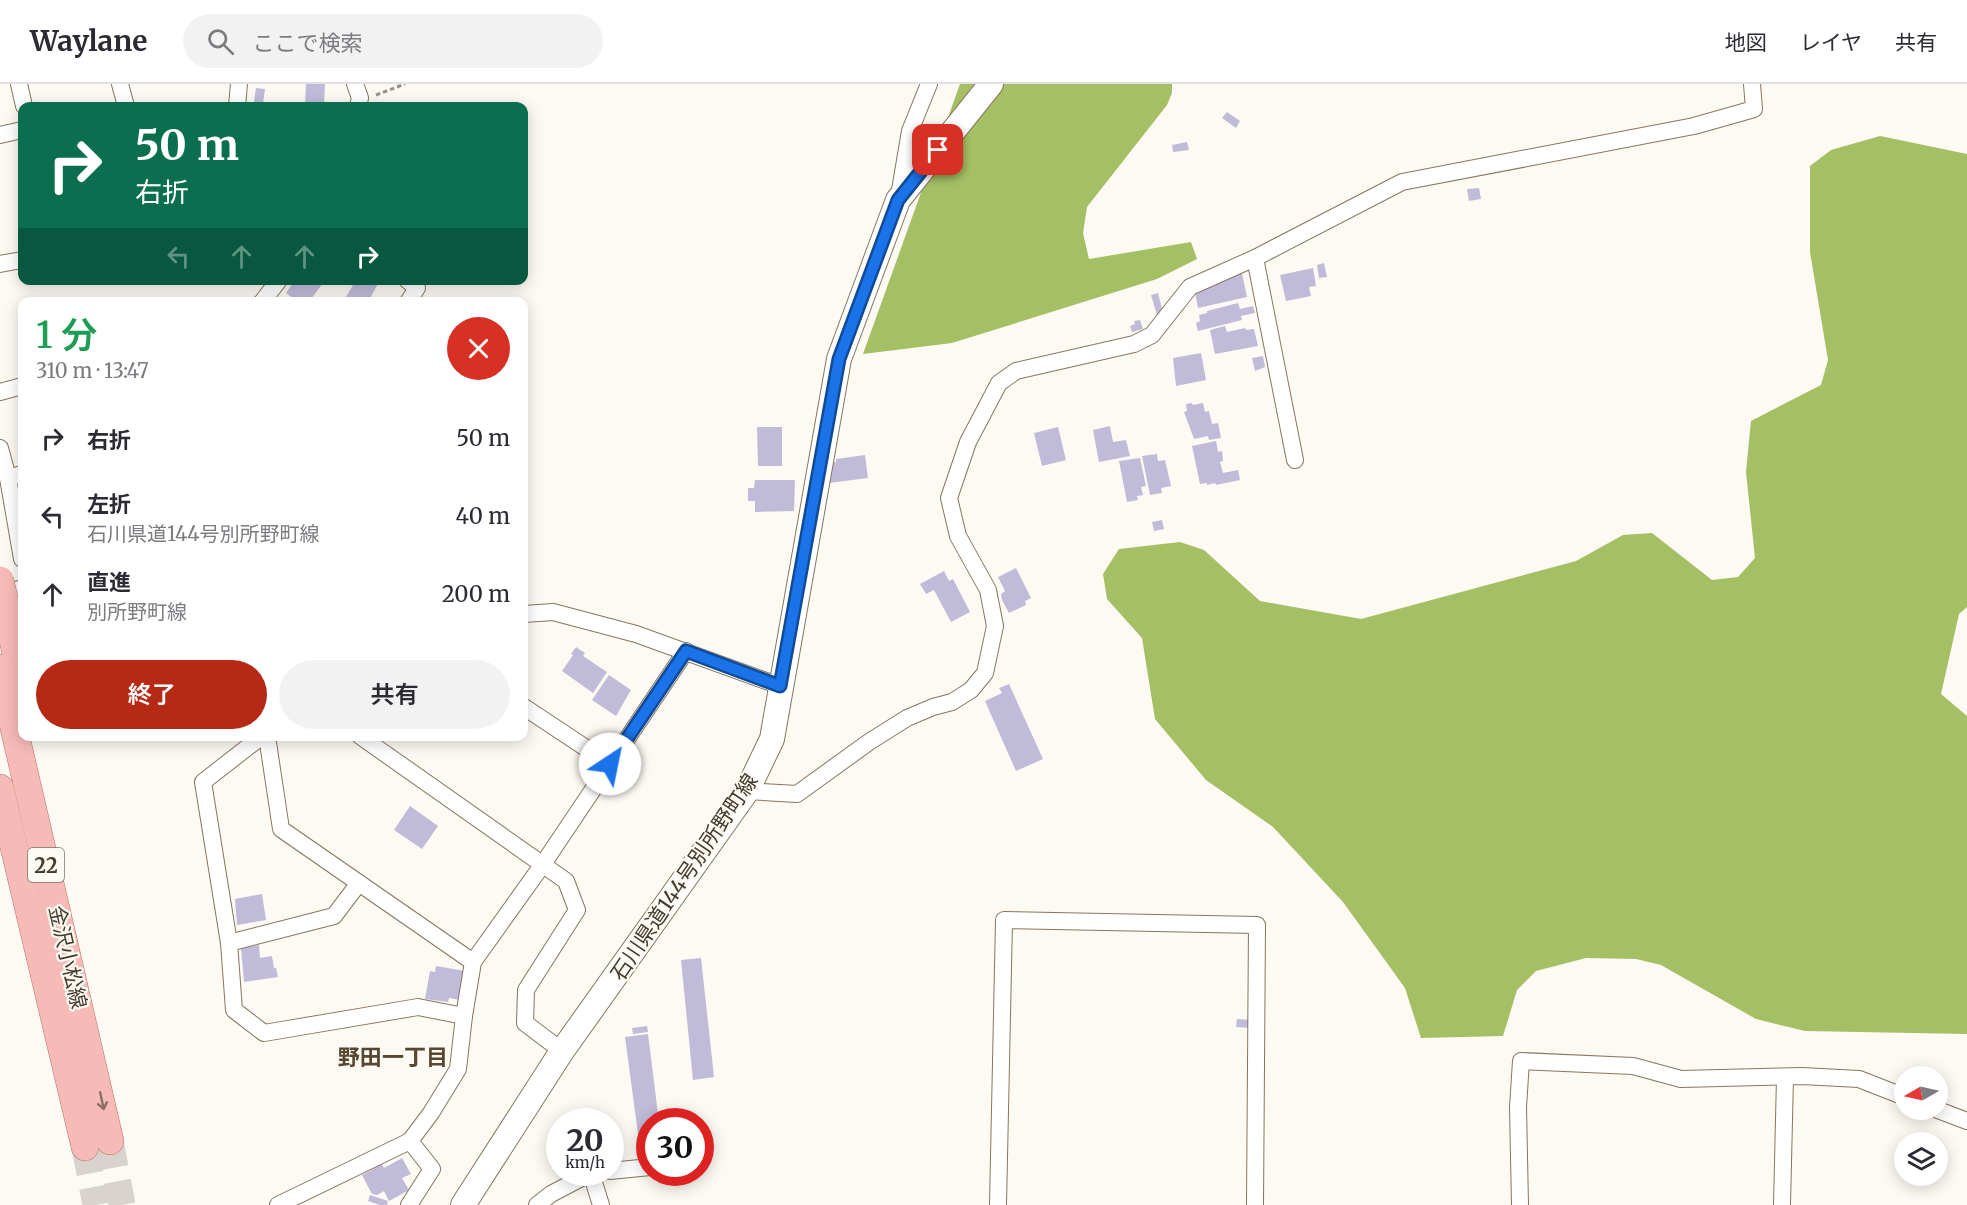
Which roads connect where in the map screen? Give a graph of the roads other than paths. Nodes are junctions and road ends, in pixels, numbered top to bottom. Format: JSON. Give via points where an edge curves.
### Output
{"nodes":[{"id":1,"x":19,"y":84,"type":"edge"},
{"id":2,"x":120,"y":84,"type":"edge"},
{"id":3,"x":239,"y":84,"type":"edge"},
{"id":4,"x":929,"y":84,"type":"edge"},
{"id":5,"x":992,"y":84,"type":"edge"},
{"id":6,"x":1752,"y":84,"type":"edge"},
{"id":7,"x":23,"y":102,"type":"edge"},
{"id":8,"x":125,"y":102,"type":"edge"},
{"id":9,"x":237,"y":102,"type":"edge"},
{"id":10,"x":18,"y":131,"type":"edge"},
{"id":11,"x":0,"y":135,"type":"edge"},
{"id":12,"x":898,"y":200,"type":"junction"},
{"id":13,"x":1255,"y":258,"type":"junction"},
{"id":14,"x":18,"y":261,"type":"edge"},
{"id":15,"x":0,"y":264,"type":"edge"},
{"id":16,"x":275,"y":285,"type":"edge"},
{"id":17,"x":413,"y":285,"type":"edge"},
{"id":18,"x":266,"y":297,"type":"edge"},
{"id":19,"x":411,"y":297,"type":"edge"},
{"id":20,"x":18,"y":387,"type":"edge"},
{"id":21,"x":0,"y":392,"type":"edge"},
{"id":22,"x":0,"y":448,"type":"edge"},
{"id":23,"x":1295,"y":460,"type":"dead end"},
{"id":24,"x":15,"y":476,"type":"edge"},
{"id":25,"x":18,"y":512,"type":"edge"},
{"id":26,"x":7,"y":591,"type":"edge"},
{"id":27,"x":528,"y":614,"type":"edge"},
{"id":28,"x":686,"y":651,"type":"junction"},
{"id":29,"x":18,"y":658,"type":"edge"},
{"id":30,"x":0,"y":668,"type":"edge"},
{"id":31,"x":780,"y":686,"type":"junction"},
{"id":32,"x":528,"y":710,"type":"edge"},
{"id":33,"x":35,"y":741,"type":"edge"},
{"id":34,"x":255,"y":741,"type":"edge"},
{"id":35,"x":268,"y":741,"type":"edge"},
{"id":36,"x":367,"y":741,"type":"edge"},
{"id":37,"x":610,"y":764,"type":"junction"},
{"id":38,"x":0,"y":788,"type":"edge"},
{"id":39,"x":747,"y":792,"type":"junction"},
{"id":40,"x":0,"y":856,"type":"edge"},
{"id":41,"x":543,"y":864,"type":"junction"},
{"id":42,"x":359,"y":884,"type":"junction"},
{"id":43,"x":229,"y":943,"type":"junction"},
{"id":44,"x":473,"y":962,"type":"junction"},
{"id":45,"x":464,"y":1016,"type":"junction"},
{"id":46,"x":60,"y":1040,"type":"junction"},
{"id":47,"x":562,"y":1052,"type":"junction"},
{"id":48,"x":93,"y":1061,"type":"junction"},
{"id":49,"x":1785,"y":1077,"type":"junction"},
{"id":50,"x":1894,"y":1093,"type":"edge"},
{"id":51,"x":1948,"y":1113,"type":"edge"},
{"id":52,"x":1967,"y":1120,"type":"edge"},
{"id":53,"x":410,"y":1141,"type":"junction"},
{"id":54,"x":566,"y":1186,"type":"edge"},
{"id":55,"x":595,"y":1186,"type":"edge"},
{"id":56,"x":278,"y":1205,"type":"edge"},
{"id":57,"x":409,"y":1205,"type":"edge"},
{"id":58,"x":463,"y":1205,"type":"edge"},
{"id":59,"x":537,"y":1205,"type":"edge"},
{"id":60,"x":601,"y":1205,"type":"edge"},
{"id":61,"x":998,"y":1205,"type":"edge"},
{"id":62,"x":1255,"y":1205,"type":"edge"},
{"id":63,"x":1520,"y":1205,"type":"edge"},
{"id":64,"x":1782,"y":1205,"type":"edge"}],
"edges":[{"from":1,"to":7,"type":"street"},
{"from":2,"to":8,"type":"street"},
{"from":3,"to":9,"type":"street"},
{"from":4,"to":12,"type":"street","via":[[910,131]]},
{"from":5,"to":12,"type":"main road","name":"石川県道144号別所野町線"},
{"from":6,"to":13,"type":"street","via":[[1754,109],[1694,126],[1402,182]]},
{"from":10,"to":11,"type":"street"},
{"from":12,"to":31,"type":"main road","name":"石川県道144号別所野町線","via":[[839,359]]},
{"from":13,"to":23,"type":"street"},
{"from":13,"to":39,"type":"street","via":[[1190,287],[1152,335],[1134,344],[1016,371],[999,383],[968,442],[949,498],[958,536],[988,590],[995,626],[985,673],[971,690],[952,702],[907,718],[797,794]]},
{"from":14,"to":15,"type":"street"},
{"from":16,"to":18,"type":"street"},
{"from":17,"to":19,"type":"street","via":[[417,288]]},
{"from":20,"to":21,"type":"street"},
{"from":22,"to":24,"type":"street"},
{"from":24,"to":25,"type":"street"},
{"from":26,"to":29,"type":"main road"},
{"from":27,"to":28,"type":"street","via":[[553,612]]},
{"from":28,"to":31,"type":"street"},
{"from":28,"to":37,"type":"street"},
{"from":30,"to":48,"type":"main road","name":"金沢小松線","number":"22"},
{"from":31,"to":39,"type":"main road","name":"石川県道144号別所野町線","via":[[772,739]]},
{"from":32,"to":37,"type":"street"},
{"from":33,"to":48,"type":"main road","number":"22","via":[[73,925]]},
{"from":34,"to":43,"type":"street","via":[[202,782]]},
{"from":35,"to":42,"type":"street","via":[[281,828]]},
{"from":36,"to":41,"type":"street"},
{"from":37,"to":41,"type":"street"},
{"from":38,"to":46,"type":"main road","name":"金沢小松線","number":"22"},
{"from":39,"to":47,"type":"main road","name":"石川県道144号別所野町線"},
{"from":40,"to":46,"type":"main road","number":"22"},
{"from":41,"to":44,"type":"street"},
{"from":41,"to":47,"type":"street","via":[[566,881],[577,910],[526,990],[525,1023]]},
{"from":42,"to":43,"type":"street","via":[[334,916]]},
{"from":42,"to":44,"type":"street"},
{"from":43,"to":45,"type":"street","via":[[234,1010],[264,1033],[418,1007]]},
{"from":44,"to":45,"type":"street"},
{"from":45,"to":53,"type":"street","via":[[458,1069]]},
{"from":48,"to":46,"type":"main road","name":"金沢小松線","number":"22","one_way":true,"via":[[98,1144]]},
{"from":47,"to":58,"type":"main road","name":"石川県道144号別所野町線"},
{"from":49,"to":50,"type":"street","via":[[1859,1079]]},
{"from":49,"to":63,"type":"street","via":[[1681,1079],[1633,1066],[1521,1061]]},
{"from":49,"to":64,"type":"street"},
{"from":51,"to":52,"type":"street"},
{"from":53,"to":56,"type":"street"},
{"from":53,"to":57,"type":"street","via":[[432,1169]]},
{"from":54,"to":59,"type":"street"},
{"from":55,"to":60,"type":"street"},
{"from":61,"to":62,"type":"street","via":[[1004,920],[1257,925]]}]}
